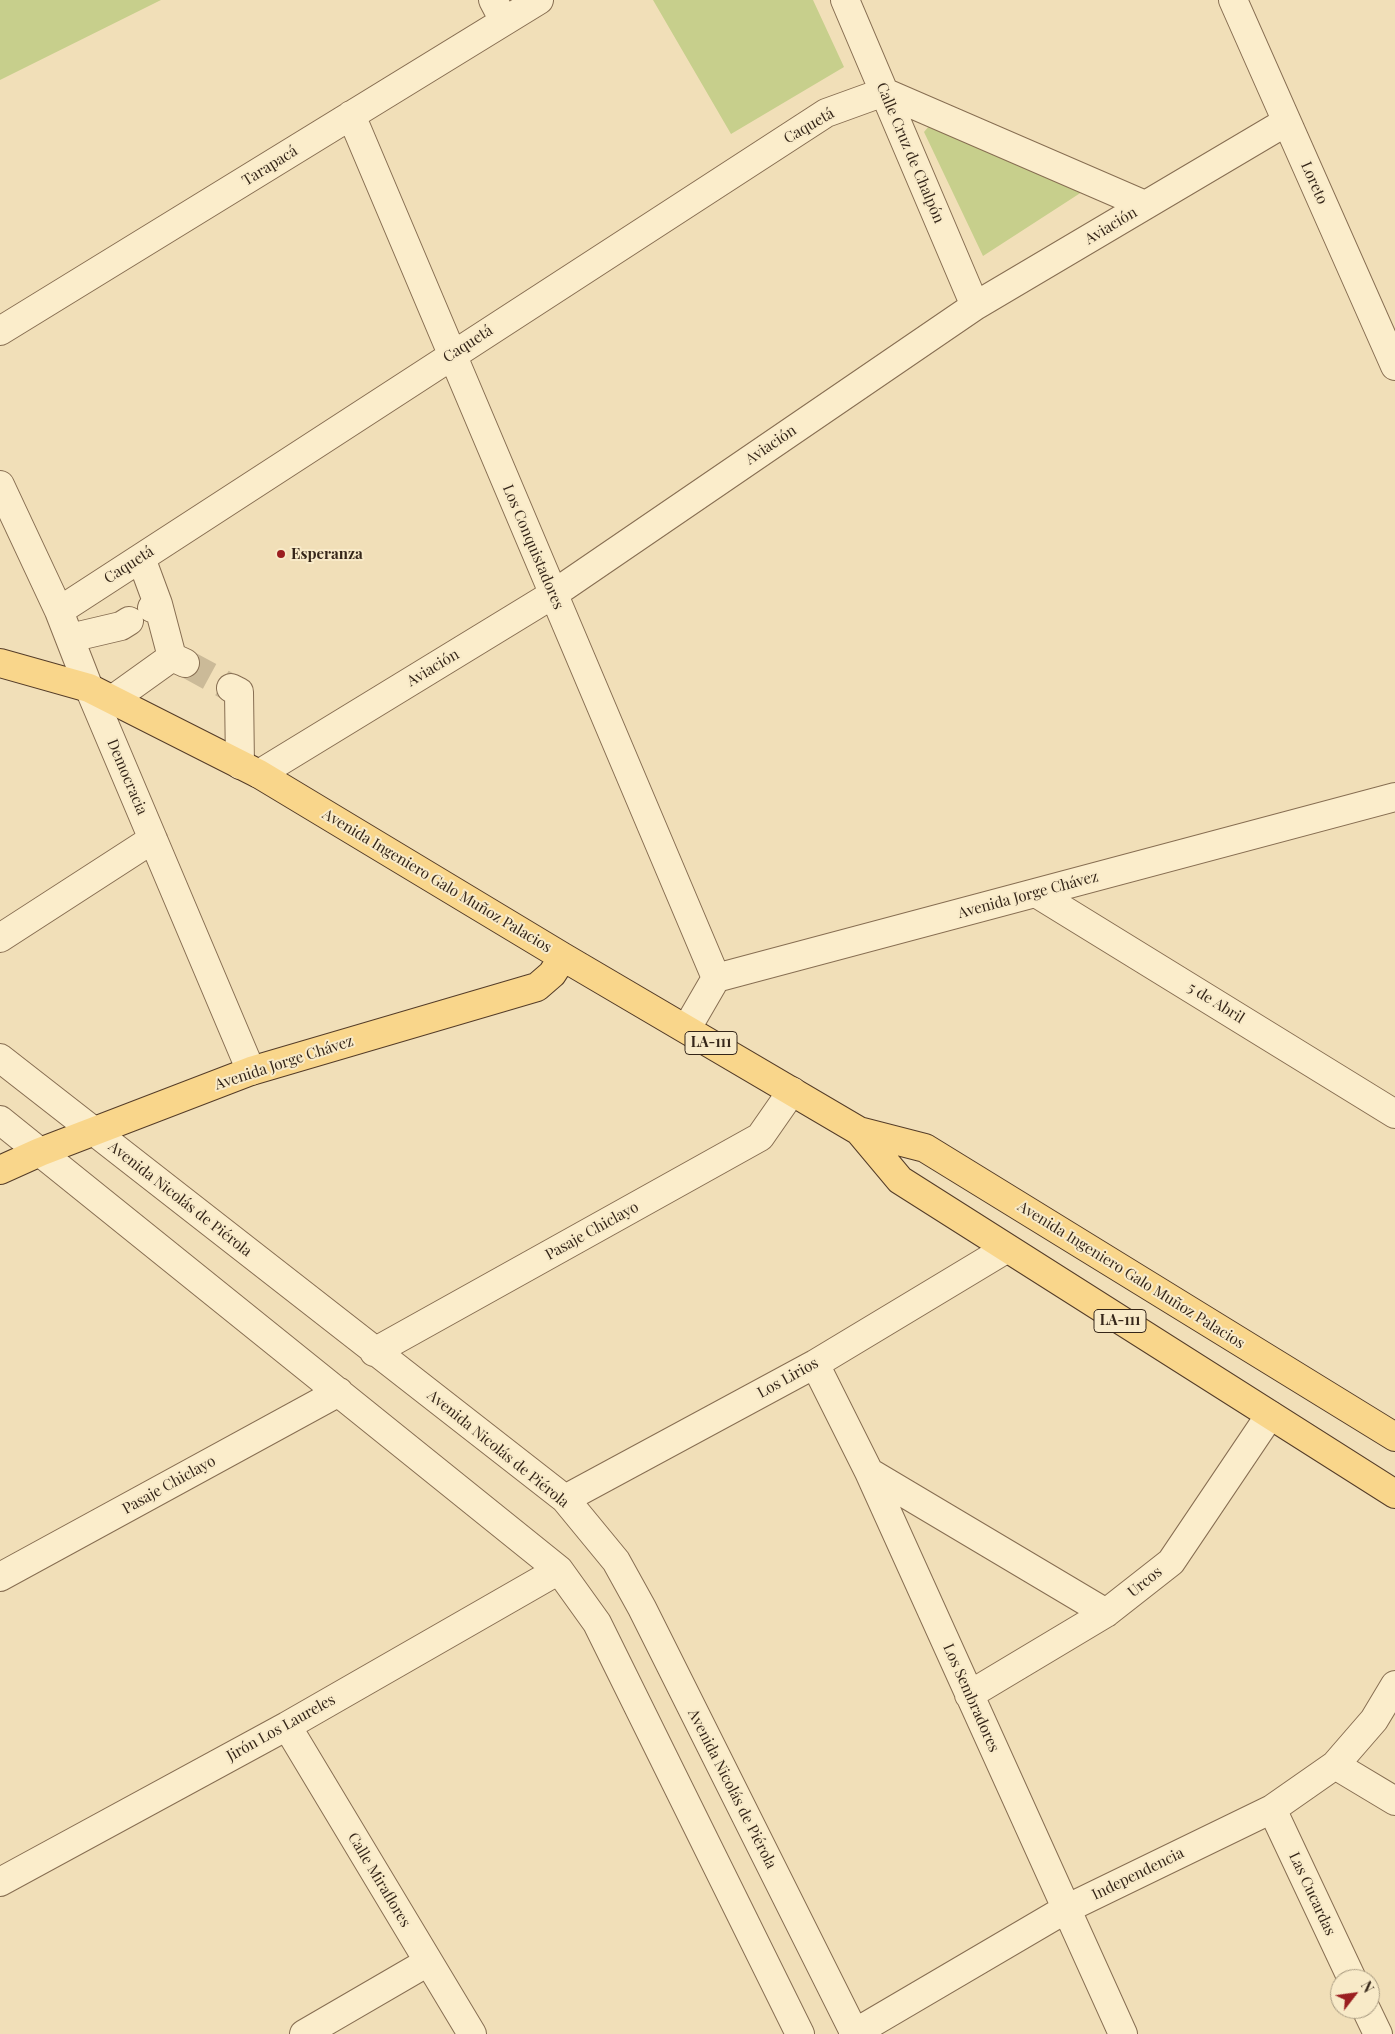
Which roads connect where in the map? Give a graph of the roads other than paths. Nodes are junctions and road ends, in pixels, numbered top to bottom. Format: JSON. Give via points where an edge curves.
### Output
{"nodes":[{"id":1,"x":539,"y":0,"type":"edge"},
{"id":2,"x":845,"y":0,"type":"edge"},
{"id":3,"x":1233,"y":0,"type":"edge"},
{"id":4,"x":499,"y":11,"type":"edge"},
{"id":5,"x":884,"y":92,"type":"junction"},
{"id":6,"x":351,"y":115,"type":"junction"},
{"id":7,"x":1286,"y":122,"type":"junction"},
{"id":8,"x":1145,"y":206,"type":"junction"},
{"id":9,"x":975,"y":306,"type":"junction"},
{"id":10,"x":0,"y":331,"type":"edge"},
{"id":11,"x":1392,"y":349,"type":"edge"},
{"id":12,"x":452,"y":354,"type":"junction"},
{"id":13,"x":0,"y":485,"type":"edge"},
{"id":14,"x":141,"y":558,"type":"junction"},
{"id":15,"x":552,"y":595,"type":"junction"},
{"id":16,"x":59,"y":611,"type":"junction"},
{"id":17,"x":129,"y":621,"type":"dead end"},
{"id":18,"x":70,"y":638,"type":"junction"},
{"id":19,"x":0,"y":663,"type":"edge"},
{"id":20,"x":231,"y":688,"type":"tunnel mouth"},
{"id":21,"x":101,"y":694,"type":"junction"},
{"id":22,"x":250,"y":769,"type":"junction"},
{"id":23,"x":1389,"y":802,"type":"edge"},
{"id":24,"x":153,"y":840,"type":"junction"},
{"id":25,"x":1036,"y":893,"type":"junction"},
{"id":26,"x":0,"y":938,"type":"edge"},
{"id":27,"x":563,"y":957,"type":"junction"},
{"id":28,"x":716,"y":978,"type":"junction"},
{"id":29,"x":687,"y":1028,"type":"junction"},
{"id":30,"x":0,"y":1058,"type":"edge"},
{"id":31,"x":251,"y":1071,"type":"junction"},
{"id":32,"x":792,"y":1091,"type":"junction"},
{"id":33,"x":1395,"y":1114,"type":"edge"},
{"id":34,"x":0,"y":1120,"type":"edge"},
{"id":35,"x":858,"y":1131,"type":"junction"},
{"id":36,"x":94,"y":1132,"type":"junction"},
{"id":37,"x":40,"y":1152,"type":"junction"},
{"id":38,"x":0,"y":1170,"type":"edge"},
{"id":39,"x":1006,"y":1249,"type":"junction"},
{"id":40,"x":374,"y":1352,"type":"junction"},
{"id":41,"x":815,"y":1364,"type":"junction"},
{"id":42,"x":339,"y":1392,"type":"junction"},
{"id":43,"x":1270,"y":1415,"type":"junction"},
{"id":44,"x":1395,"y":1437,"type":"edge"},
{"id":45,"x":869,"y":1472,"type":"junction"},
{"id":46,"x":1395,"y":1494,"type":"edge"},
{"id":47,"x":565,"y":1499,"type":"junction"},
{"id":48,"x":560,"y":1570,"type":"junction"},
{"id":49,"x":0,"y":1577,"type":"edge"},
{"id":50,"x":1106,"y":1613,"type":"junction"},
{"id":51,"x":1395,"y":1685,"type":"edge"},
{"id":52,"x":969,"y":1695,"type":"junction"},
{"id":53,"x":287,"y":1726,"type":"junction"},
{"id":54,"x":1335,"y":1765,"type":"junction"},
{"id":55,"x":1395,"y":1802,"type":"edge"},
{"id":56,"x":1272,"y":1809,"type":"junction"},
{"id":57,"x":0,"y":1882,"type":"edge"},
{"id":58,"x":1066,"y":1909,"type":"junction"},
{"id":59,"x":428,"y":1962,"type":"junction"},
{"id":60,"x":1347,"y":1969,"type":"edge"},
{"id":61,"x":1371,"y":2019,"type":"edge"},
{"id":62,"x":304,"y":2034,"type":"edge"},
{"id":63,"x":472,"y":2034,"type":"edge"},
{"id":64,"x":800,"y":2034,"type":"edge"},
{"id":65,"x":854,"y":2034,"type":"edge"},
{"id":66,"x":1123,"y":2034,"type":"edge"},
{"id":67,"x":1378,"y":2034,"type":"edge"}],
"edges":[{"from":1,"to":4,"type":"street","name":"Tarapacá"},
{"from":2,"to":5,"type":"street","name":"Calle Cruz de Chalpón"},
{"from":3,"to":7,"type":"street","name":"Loreto"},
{"from":4,"to":6,"type":"street","name":"Tarapacá"},
{"from":5,"to":8,"type":"street"},
{"from":5,"to":9,"type":"street","name":"Calle Cruz de Chalpón"},
{"from":5,"to":12,"type":"street","name":"Caquetá","via":[[826,113]]},
{"from":6,"to":10,"type":"street","name":"Tarapacá"},
{"from":6,"to":12,"type":"street","name":"Los Conquistadores"},
{"from":7,"to":8,"type":"street","name":"Aviación"},
{"from":7,"to":11,"type":"street","name":"Loreto"},
{"from":8,"to":9,"type":"street","name":"Aviación"},
{"from":9,"to":15,"type":"street","name":"Aviación"},
{"from":12,"to":14,"type":"street","name":"Caquetá"},
{"from":12,"to":15,"type":"street","name":"Los Conquistadores"},
{"from":13,"to":16,"type":"street","name":"Democracia"},
{"from":14,"to":16,"type":"street","name":"Caquetá"},
{"from":14,"to":21,"type":"street","via":[[155,606],[178,660]]},
{"from":15,"to":22,"type":"street","name":"Aviación"},
{"from":15,"to":28,"type":"street","name":"Los Conquistadores"},
{"from":16,"to":18,"type":"street","name":"Democracia"},
{"from":17,"to":18,"type":"street","via":[[121,626]]},
{"from":18,"to":21,"type":"street","name":"Democracia"},
{"from":19,"to":21,"type":"main road","name":"Avenida Ingeniero Galo Muñoz Palacios"},
{"from":20,"to":22,"type":"street","via":[[239,692]]},
{"from":21,"to":22,"type":"main road","name":"Avenida Ingeniero Galo Muñoz Palacios"},
{"from":21,"to":24,"type":"street","name":"Democracia"},
{"from":22,"to":27,"type":"main road","name":"Avenida Ingeniero Galo Muñoz Palacios"},
{"from":23,"to":25,"type":"street","name":"Avenida Jorge Chávez"},
{"from":24,"to":26,"type":"street"},
{"from":24,"to":31,"type":"street","name":"Democracia"},
{"from":25,"to":28,"type":"street","name":"Avenida Jorge Chávez"},
{"from":25,"to":33,"type":"street","name":"5 de Abril"},
{"from":27,"to":29,"type":"main road","name":"Avenida Ingeniero Galo Muñoz Palacios","number":"LA-111"},
{"from":27,"to":31,"type":"main road","name":"Avenida Jorge Chávez","via":[[552,974],[537,987]]},
{"from":28,"to":29,"type":"street"},
{"from":29,"to":32,"type":"main road","name":"Avenida Ingeniero Galo Muñoz Palacios","number":"LA-111"},
{"from":30,"to":36,"type":"street","name":"Avenida Nicolás de Piérola"},
{"from":31,"to":36,"type":"main road","name":"Avenida Jorge Chávez"},
{"from":32,"to":35,"type":"main road","name":"Avenida Ingeniero Galo Muñoz Palacios","number":"LA-111"},
{"from":32,"to":40,"type":"street","name":"Pasaje Chiclayo","via":[[760,1137]]},
{"from":34,"to":37,"type":"street"},
{"from":35,"to":39,"type":"main road","name":"Avenida Ingeniero Galo Muñoz Palacios","number":"LA-111","via":[[900,1180]]},
{"from":35,"to":44,"type":"main road","name":"Avenida Ingeniero Galo Muñoz Palacios","number":"LA-111","via":[[925,1148]]},
{"from":36,"to":37,"type":"main road","name":"Avenida Jorge Chávez"},
{"from":36,"to":40,"type":"street","name":"Avenida Nicolás de Piérola"},
{"from":37,"to":38,"type":"main road","name":"Avenida Jorge Chávez"},
{"from":37,"to":42,"type":"street"},
{"from":39,"to":41,"type":"street","name":"Los Lirios"},
{"from":39,"to":43,"type":"main road","name":"Avenida Ingeniero Galo Muñoz Palacios","number":"LA-111"},
{"from":40,"to":47,"type":"street","name":"Avenida Nicolás de Piérola"},
{"from":41,"to":45,"type":"street","name":"Los Sembradores"},
{"from":41,"to":47,"type":"street","name":"Los Lirios"},
{"from":42,"to":48,"type":"street"},
{"from":42,"to":49,"type":"street","name":"Pasaje Chiclayo"},
{"from":43,"to":46,"type":"main road","name":"Avenida Ingeniero Galo Muñoz Palacios","number":"LA-111"},
{"from":43,"to":50,"type":"street","name":"Urcos","via":[[1170,1562]]},
{"from":45,"to":50,"type":"street"},
{"from":45,"to":52,"type":"street","name":"Los Sembradores"},
{"from":47,"to":65,"type":"street","name":"Avenida Nicolás de Piérola","via":[[616,1561],[642,1608]]},
{"from":48,"to":53,"type":"street","name":"Jirón Los Laureles"},
{"from":48,"to":64,"type":"street","via":[[597,1623]]},
{"from":50,"to":52,"type":"street","name":"Urcos"},
{"from":51,"to":54,"type":"street","name":"Independencia","via":[[1374,1720]]},
{"from":52,"to":58,"type":"street","name":"Los Sembradores"},
{"from":53,"to":57,"type":"street","name":"Jirón Los Laureles"},
{"from":53,"to":59,"type":"street","name":"Calle Miraflores"},
{"from":54,"to":55,"type":"street"},
{"from":54,"to":56,"type":"street","name":"Independencia"},
{"from":56,"to":58,"type":"street","name":"Independencia"},
{"from":56,"to":60,"type":"street","name":"Las Cucardas"},
{"from":58,"to":65,"type":"street","name":"Independencia"},
{"from":58,"to":66,"type":"street","name":"Los Sembradores"},
{"from":59,"to":62,"type":"street"},
{"from":59,"to":63,"type":"street","name":"Calle Miraflores"},
{"from":61,"to":67,"type":"street"}]}
